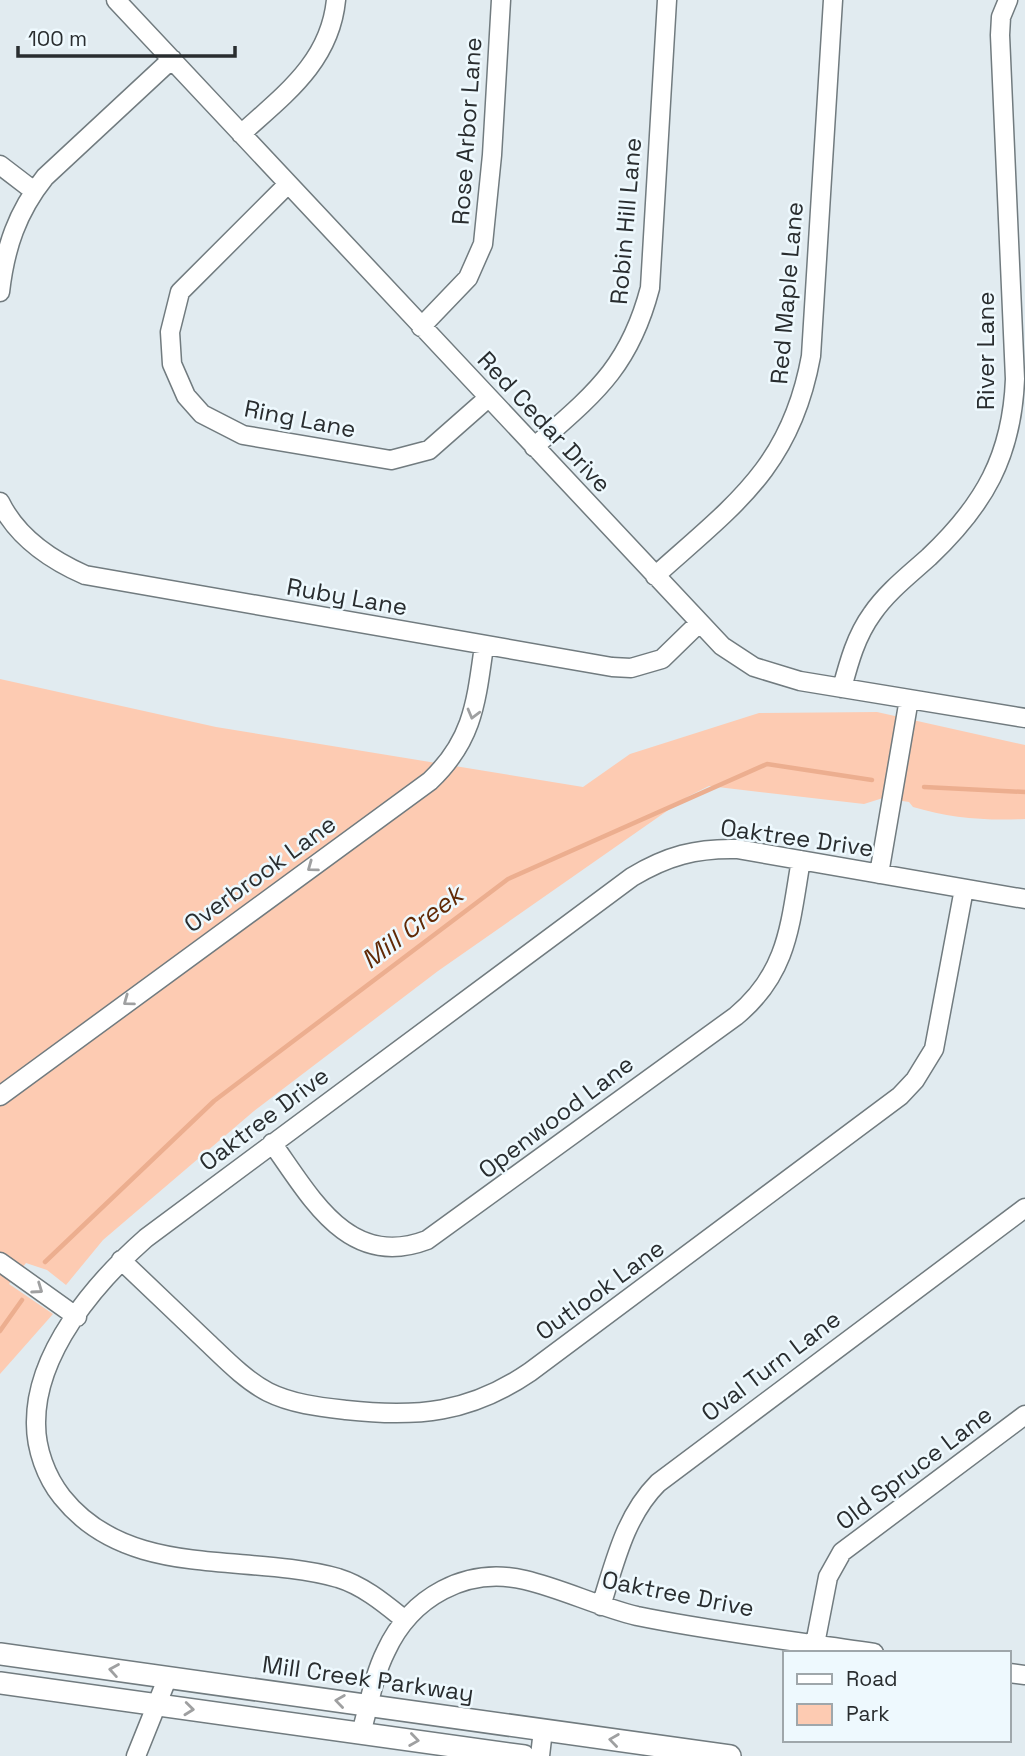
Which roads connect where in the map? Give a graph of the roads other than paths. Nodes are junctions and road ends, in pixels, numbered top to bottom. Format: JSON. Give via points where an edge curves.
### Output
{"nodes":[{"id":1,"x":116,"y":0,"type":"edge"},
{"id":2,"x":336,"y":0,"type":"edge"},
{"id":3,"x":501,"y":0,"type":"edge"},
{"id":4,"x":667,"y":0,"type":"edge"},
{"id":5,"x":833,"y":0,"type":"edge"},
{"id":6,"x":1007,"y":0,"type":"edge"},
{"id":7,"x":172,"y":59,"type":"junction"},
{"id":8,"x":241,"y":134,"type":"junction"},
{"id":9,"x":0,"y":165,"type":"edge"},
{"id":10,"x":288,"y":184,"type":"junction"},
{"id":11,"x":34,"y":191,"type":"junction"},
{"id":12,"x":0,"y":292,"type":"edge"},
{"id":13,"x":421,"y":327,"type":"junction"},
{"id":14,"x":488,"y":398,"type":"junction"},
{"id":15,"x":534,"y":447,"type":"junction"},
{"id":16,"x":0,"y":502,"type":"edge"},
{"id":17,"x":655,"y":576,"type":"junction"},
{"id":18,"x":699,"y":623,"type":"junction"},
{"id":19,"x":484,"y":646,"type":"junction"},
{"id":20,"x":842,"y":688,"type":"junction"},
{"id":21,"x":909,"y":699,"type":"junction"},
{"id":22,"x":1025,"y":718,"type":"edge"},
{"id":23,"x":801,"y":860,"type":"junction"},
{"id":24,"x":879,"y":874,"type":"junction"},
{"id":25,"x":964,"y":890,"type":"junction"},
{"id":26,"x":1025,"y":899,"type":"edge"},
{"id":27,"x":0,"y":1096,"type":"edge"},
{"id":28,"x":272,"y":1143,"type":"junction"},
{"id":29,"x":1025,"y":1208,"type":"edge"},
{"id":30,"x":121,"y":1260,"type":"junction"},
{"id":31,"x":0,"y":1262,"type":"edge"},
{"id":32,"x":77,"y":1317,"type":"junction"},
{"id":33,"x":1025,"y":1415,"type":"edge"},
{"id":34,"x":600,"y":1606,"type":"junction"},
{"id":35,"x":405,"y":1620,"type":"junction"},
{"id":36,"x":815,"y":1644,"type":"junction"},
{"id":37,"x":861,"y":1651,"type":"edge"},
{"id":38,"x":0,"y":1654,"type":"edge"},
{"id":39,"x":167,"y":1679,"type":"junction"},
{"id":40,"x":0,"y":1683,"type":"edge"},
{"id":41,"x":369,"y":1705,"type":"junction"},
{"id":42,"x":155,"y":1706,"type":"junction"},
{"id":43,"x":543,"y":1730,"type":"junction"},
{"id":44,"x":361,"y":1733,"type":"junction"},
{"id":45,"x":136,"y":1756,"type":"edge"},
{"id":46,"x":524,"y":1756,"type":"edge"},
{"id":47,"x":540,"y":1756,"type":"edge"},
{"id":48,"x":730,"y":1756,"type":"edge"}],
"edges":[{"from":1,"to":7,"type":"street","name":"Red Cedar Drive"},
{"from":2,"to":8,"type":"street","via":[[331,31],[316,62]]},
{"from":3,"to":13,"type":"street","name":"Rose Arbor Lane","via":[[483,244],[468,278]]},
{"from":4,"to":15,"type":"street","name":"Robin Hill Lane","via":[[650,288],[640,326],[616,368]]},
{"from":5,"to":17,"type":"street","name":"Red Maple Lane","via":[[811,356],[798,410],[776,456],[760,477]]},
{"from":6,"to":20,"type":"street","name":"River Lane","via":[[1000,34],[1014,369],[1010,429],[999,463],[971,513],[872,614],[851,654]]},
{"from":7,"to":8,"type":"street","name":"Red Cedar Drive"},
{"from":7,"to":11,"type":"street"},
{"from":8,"to":10,"type":"street","name":"Red Cedar Drive"},
{"from":9,"to":11,"type":"street"},
{"from":10,"to":13,"type":"street","name":"Red Cedar Drive"},
{"from":10,"to":14,"type":"street","name":"Ring Lane","via":[[180,292],[170,332],[172,364],[186,396],[202,414],[243,435],[391,460],[429,450]]},
{"from":11,"to":12,"type":"street","via":[[8,241]]},
{"from":13,"to":14,"type":"street","name":"Red Cedar Drive"},
{"from":14,"to":15,"type":"street","name":"Red Cedar Drive"},
{"from":15,"to":17,"type":"street","name":"Red Cedar Drive"},
{"from":16,"to":19,"type":"street","name":"Ruby Lane","via":[[27,538],[85,575]]},
{"from":17,"to":18,"type":"street","name":"Red Cedar Drive"},
{"from":18,"to":19,"type":"street","name":"Ruby Lane","via":[[662,659],[631,668]]},
{"from":18,"to":20,"type":"street","name":"Red Cedar Drive","via":[[722,646],[754,667]]},
{"from":19,"to":27,"type":"street","name":"Overbrook Lane","one_way":true,"via":[[468,730],[455,755],[430,781]]},
{"from":20,"to":21,"type":"street","name":"Red Cedar Drive"},
{"from":21,"to":22,"type":"street","name":"Red Cedar Drive"},
{"from":21,"to":24,"type":"street"},
{"from":23,"to":24,"type":"street","name":"Oaktree Drive"},
{"from":23,"to":28,"type":"street","name":"Oaktree Drive","via":[[708,849],[654,864]]},
{"from":23,"to":28,"type":"street","name":"Openwood Lane","via":[[783,953],[764,989],[736,1016],[427,1240],[390,1247],[346,1234],[316,1203]]},
{"from":24,"to":25,"type":"street","name":"Oaktree Drive"},
{"from":25,"to":26,"type":"street","name":"Oaktree Drive"},
{"from":25,"to":30,"type":"street","name":"Outlook Lane","via":[[934,1049],[915,1080],[900,1096],[530,1372],[492,1394],[456,1408],[388,1415],[291,1401],[232,1366]]},
{"from":28,"to":30,"type":"street","name":"Oaktree Drive"},
{"from":29,"to":34,"type":"street","name":"Oval Turn Lane","via":[[658,1483],[625,1531]]},
{"from":30,"to":32,"type":"street","name":"Oaktree Drive"},
{"from":31,"to":32,"type":"street","one_way":true},
{"from":32,"to":35,"type":"street","name":"Oaktree Drive","via":[[52,1354],[39,1385],[36,1429],[52,1482],[84,1522],[131,1548],[341,1579]]},
{"from":33,"to":36,"type":"street","name":"Old Spruce Lane","via":[[842,1552],[828,1577]]},
{"from":34,"to":35,"type":"street","name":"Oaktree Drive","via":[[527,1580],[483,1577],[438,1591]]},
{"from":34,"to":36,"type":"street","name":"Oaktree Drive"},
{"from":35,"to":41,"type":"street","name":"Oaktree Drive","via":[[386,1651]]},
{"from":36,"to":37,"type":"street","name":"Oaktree Drive"},
{"from":39,"to":38,"type":"main road","name":"Mill Creek Parkway","one_way":true},
{"from":41,"to":39,"type":"main road","name":"Mill Creek Parkway","one_way":true},
{"from":39,"to":42,"type":"street"},
{"from":40,"to":42,"type":"main road"},
{"from":41,"to":43,"type":"main road","name":"Mill Creek Parkway"},
{"from":41,"to":44,"type":"street","name":"Oaktree Drive"},
{"from":42,"to":44,"type":"main road","one_way":true},
{"from":42,"to":45,"type":"street"},
{"from":43,"to":47,"type":"street"},
{"from":48,"to":43,"type":"main road","name":"Mill Creek Parkway","one_way":true},
{"from":44,"to":46,"type":"main road","one_way":true}]}
